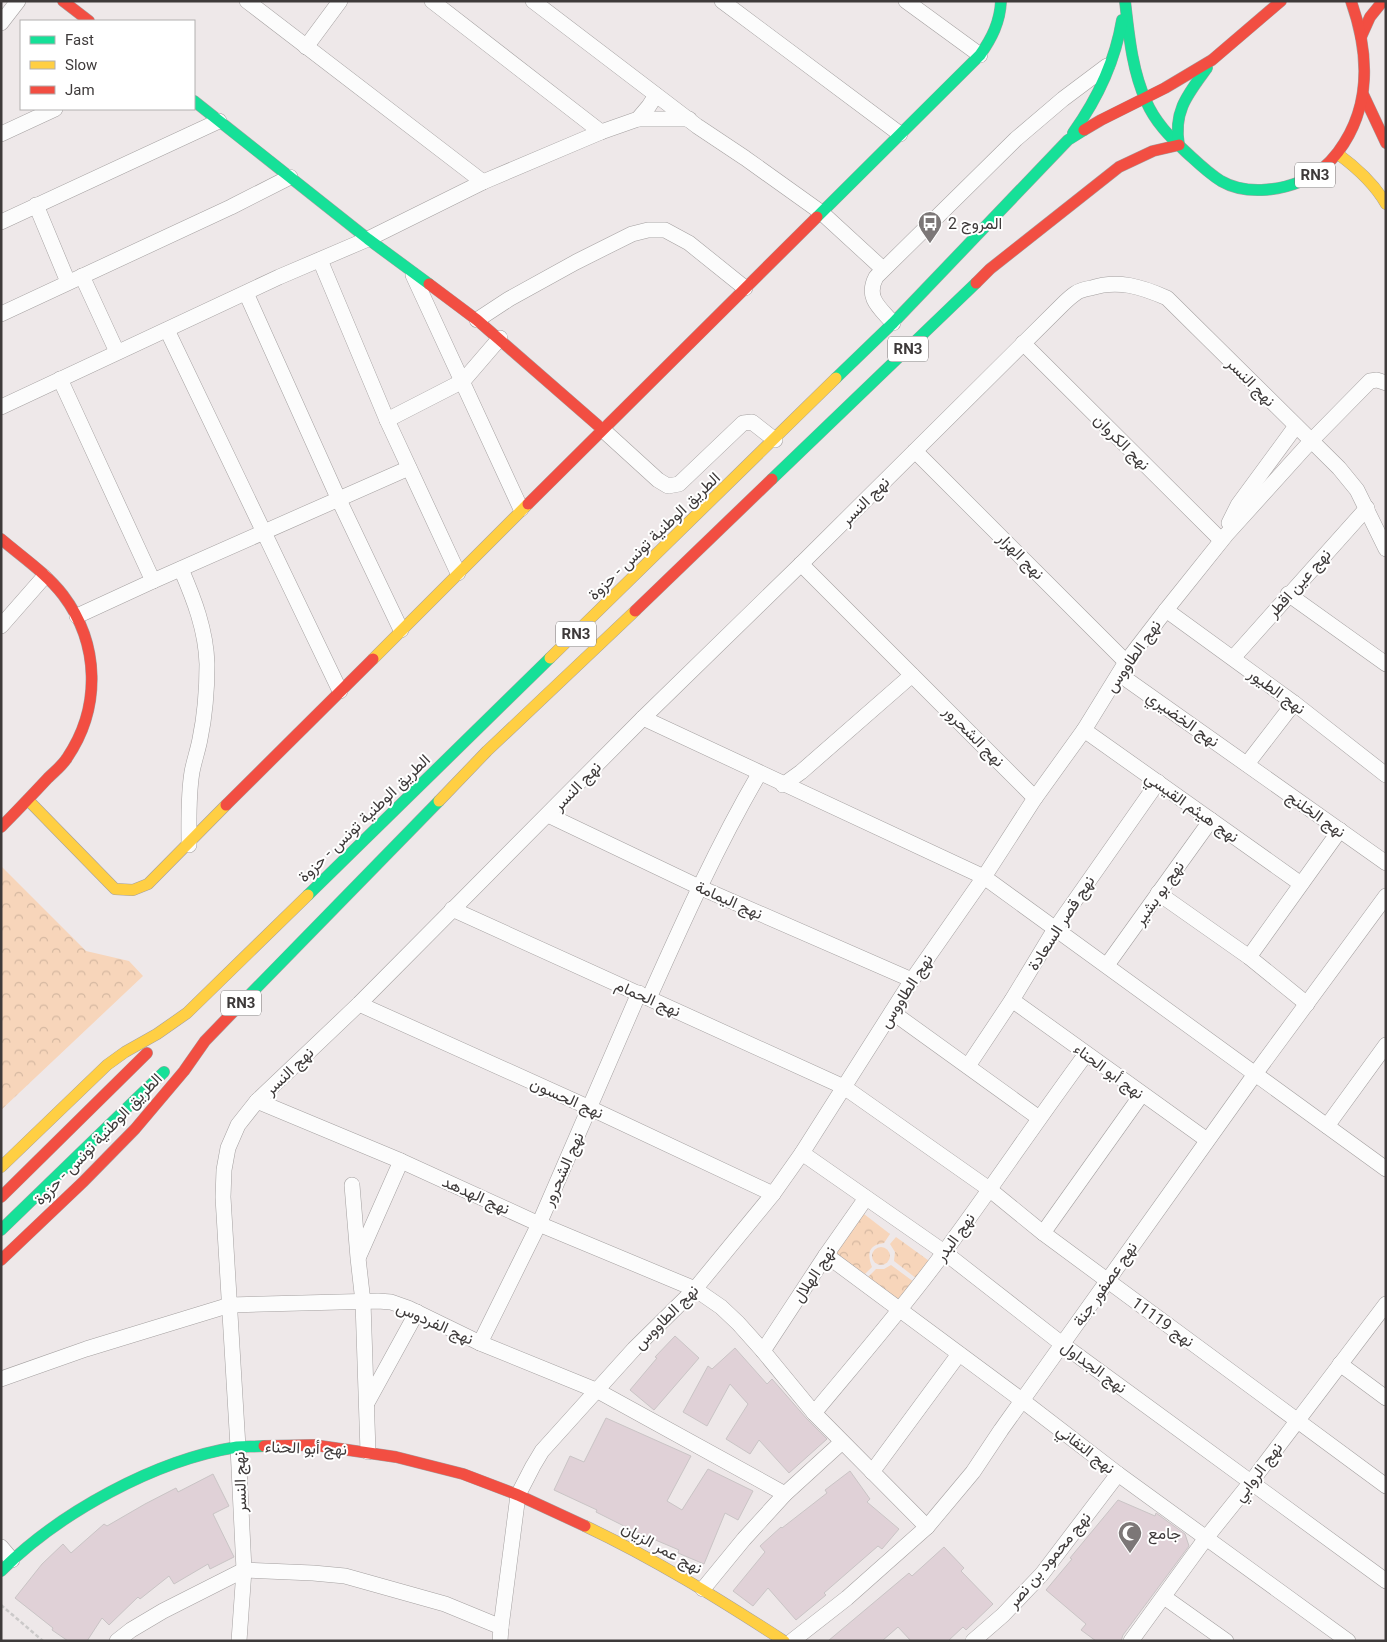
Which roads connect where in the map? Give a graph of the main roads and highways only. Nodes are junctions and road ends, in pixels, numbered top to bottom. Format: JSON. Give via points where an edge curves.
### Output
{"nodes":[{"id":1,"x":63,"y":1,"type":"edge"},
{"id":2,"x":1001,"y":1,"type":"edge"},
{"id":3,"x":1124,"y":1,"type":"edge"},
{"id":4,"x":1281,"y":1,"type":"edge"},
{"id":5,"x":1351,"y":1,"type":"edge"},
{"id":6,"x":1382,"y":1,"type":"edge"},
{"id":7,"x":88,"y":20,"type":"edge"},
{"id":8,"x":1361,"y":37,"type":"junction"},
{"id":9,"x":1212,"y":60,"type":"junction"},
{"id":10,"x":1363,"y":94,"type":"junction"},
{"id":11,"x":1145,"y":98,"type":"junction"},
{"id":12,"x":195,"y":102,"type":"edge"},
{"id":13,"x":1068,"y":140,"type":"junction"},
{"id":14,"x":1386,"y":144,"type":"edge"},
{"id":15,"x":1179,"y":145,"type":"junction"},
{"id":16,"x":1338,"y":154,"type":"junction"},
{"id":17,"x":1386,"y":204,"type":"edge"},
{"id":18,"x":602,"y":428,"type":"junction"},
{"id":19,"x":1,"y":539,"type":"edge"},
{"id":20,"x":28,"y":800,"type":"junction"},
{"id":21,"x":1,"y":827,"type":"edge"},
{"id":22,"x":187,"y":1013,"type":"junction"},
{"id":23,"x":205,"y":1041,"type":"junction"},
{"id":24,"x":1,"y":1167,"type":"edge"},
{"id":25,"x":1,"y":1197,"type":"edge"},
{"id":26,"x":1,"y":1230,"type":"edge"},
{"id":27,"x":1,"y":1260,"type":"edge"},
{"id":28,"x":518,"y":1495,"type":"joint"},
{"id":29,"x":1,"y":1571,"type":"edge"},
{"id":30,"x":784,"y":1641,"type":"edge"}],
"edges":[{"from":1,"to":7,"type":"main road"},
{"from":2,"to":18,"type":"main road","via":[[991,40],[980,56]]},
{"from":3,"to":11,"type":"main road","number":"RN3"},
{"from":3,"to":13,"type":"main road","via":[[1112,64],[1101,91]]},
{"from":4,"to":9,"type":"main road","number":"RN3"},
{"from":5,"to":8,"type":"main road","number":"RN3"},
{"from":6,"to":8,"type":"main road"},
{"from":8,"to":10,"type":"main road","number":"RN3"},
{"from":9,"to":11,"type":"main road","number":"RN3"},
{"from":9,"to":15,"type":"main road","number":"RN3","via":[[1179,112],[1176,134]]},
{"from":10,"to":14,"type":"main road","number":"RN3"},
{"from":10,"to":16,"type":"main road","number":"RN3","via":[[1355,122]]},
{"from":11,"to":13,"type":"main road","name":"الطريق الوطنية تونس - حزوة","number":"RN3"},
{"from":11,"to":15,"type":"main road","number":"RN3","via":[[1161,126]]},
{"from":12,"to":18,"type":"main road","via":[[368,239],[500,338]]},
{"from":13,"to":22,"type":"main road","name":"الطريق الوطنية تونس - حزوة","number":"RN3","via":[[893,324]]},
{"from":15,"to":16,"type":"main road","number":"RN3","via":[[1210,174],[1232,186],[1259,190],[1286,188],[1311,178]]},
{"from":15,"to":23,"type":"main road","name":"الطريق الوطنية تونس - حزوة","number":"RN3","via":[[1153,151],[1119,168],[990,269],[487,751]]},
{"from":16,"to":17,"type":"main road","number":"RN3","via":[[1368,179]]},
{"from":18,"to":20,"type":"main road","via":[[148,884],[133,890],[115,889]]},
{"from":19,"to":20,"type":"main road","via":[[63,594],[86,634],[93,665],[94,689],[82,732],[66,759]]},
{"from":20,"to":21,"type":"main road"},
{"from":22,"to":24,"type":"main road","name":"الطريق الوطنية تونس - حزوة","number":"RN3","via":[[107,1065]]},
{"from":22,"to":25,"type":"main road"},
{"from":23,"to":26,"type":"main road","via":[[157,1078]]},
{"from":23,"to":27,"type":"main road","name":"الطريق الوطنية تونس - حزوة","number":"RN3","via":[[176,1083],[148,1115]]},
{"from":28,"to":29,"type":"main road","name":"نهج أبو الحناء","via":[[463,1474],[368,1452],[314,1445],[238,1447],[180,1461],[112,1491],[59,1523]]},
{"from":28,"to":30,"type":"main road","name":"نهج عمر الزيان","via":[[619,1542],[704,1589]]}]}
